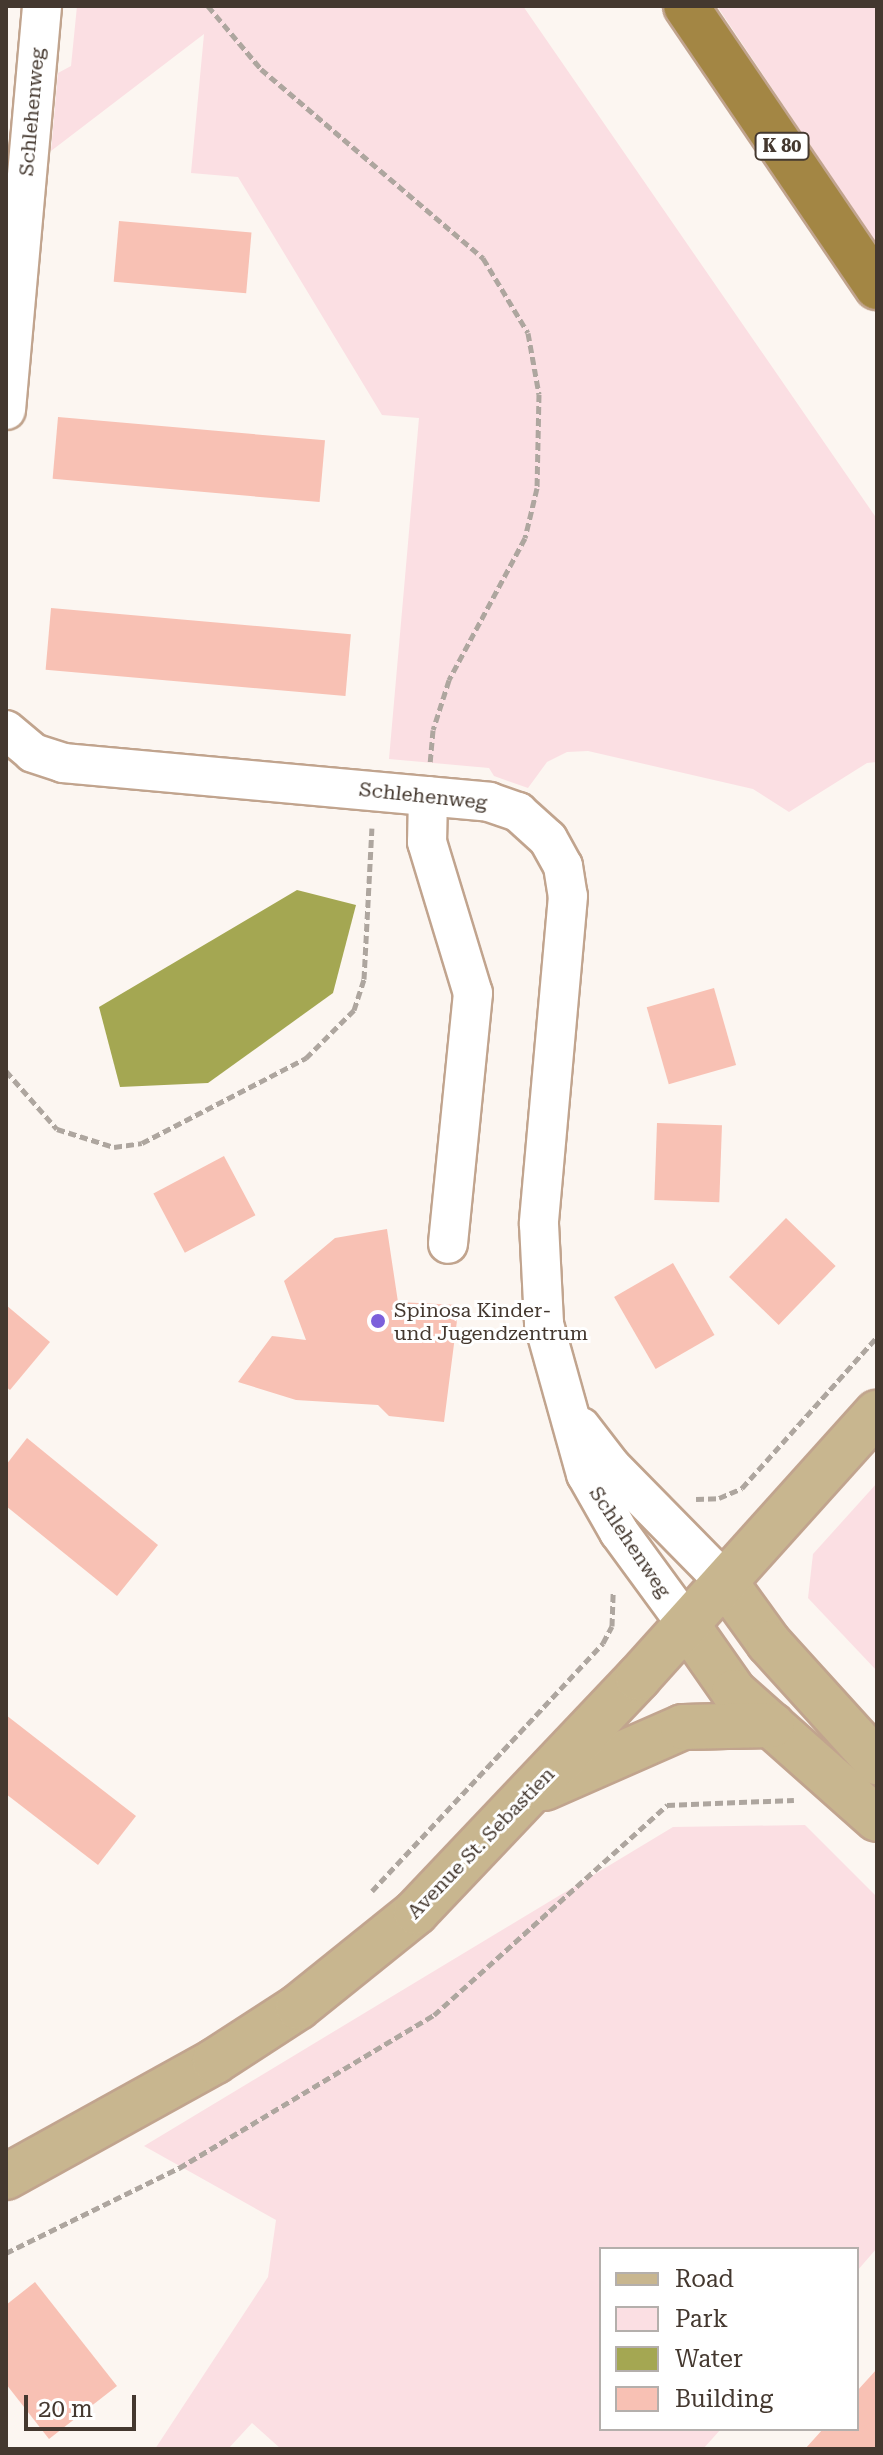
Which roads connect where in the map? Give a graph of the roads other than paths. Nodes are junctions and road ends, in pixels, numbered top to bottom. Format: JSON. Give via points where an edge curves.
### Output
{"nodes":[{"id":1,"x":42,"y":6,"type":"edge"},
{"id":2,"x":686,"y":6,"type":"edge"},
{"id":3,"x":877,"y":287,"type":"edge"},
{"id":4,"x":6,"y":410,"type":"edge"},
{"id":5,"x":6,"y":730,"type":"edge"},
{"id":6,"x":428,"y":796,"type":"junction"},
{"id":7,"x":448,"y":1244,"type":"dead end"},
{"id":8,"x":553,"y":1363,"type":"junction"},
{"id":9,"x":877,"y":1413,"type":"edge"},
{"id":10,"x":725,"y":1582,"type":"junction"},
{"id":11,"x":687,"y":1625,"type":"junction"},
{"id":12,"x":772,"y":1725,"type":"junction"},
{"id":13,"x":877,"y":1762,"type":"edge"},
{"id":14,"x":528,"y":1795,"type":"junction"},
{"id":15,"x":877,"y":1819,"type":"edge"},
{"id":16,"x":6,"y":2177,"type":"edge"}],
"edges":[{"from":1,"to":4,"type":"street","name":"Schlehenweg"},
{"from":2,"to":3,"type":"highway","number":"K 80"},
{"from":5,"to":6,"type":"street","name":"Schlehenweg","via":[[33,753],[63,763]]},
{"from":6,"to":7,"type":"street","via":[[427,842],[473,993]]},
{"from":6,"to":8,"type":"street","name":"Schlehenweg","via":[[489,802],[518,812],[548,839],[566,876],[538,1257]]},
{"from":8,"to":10,"type":"street","name":"Schlehenweg","via":[[575,1418],[598,1451]]},
{"from":8,"to":11,"type":"street","name":"Schlehenweg","via":[[586,1474]]},
{"from":9,"to":10,"type":"main road","name":"Avenue St. Sebastien"},
{"from":10,"to":11,"type":"main road","name":"Avenue St. Sebastien"},
{"from":10,"to":13,"type":"main road","via":[[769,1643]]},
{"from":11,"to":12,"type":"main road","via":[[734,1692]]},
{"from":11,"to":14,"type":"main road","name":"Avenue St. Sebastien"},
{"from":12,"to":14,"type":"main road","via":[[683,1727]]},
{"from":12,"to":15,"type":"main road"},
{"from":14,"to":16,"type":"main road","name":"Avenue St. Sebastien","via":[[416,1912],[298,2007],[215,2061]]}]}
